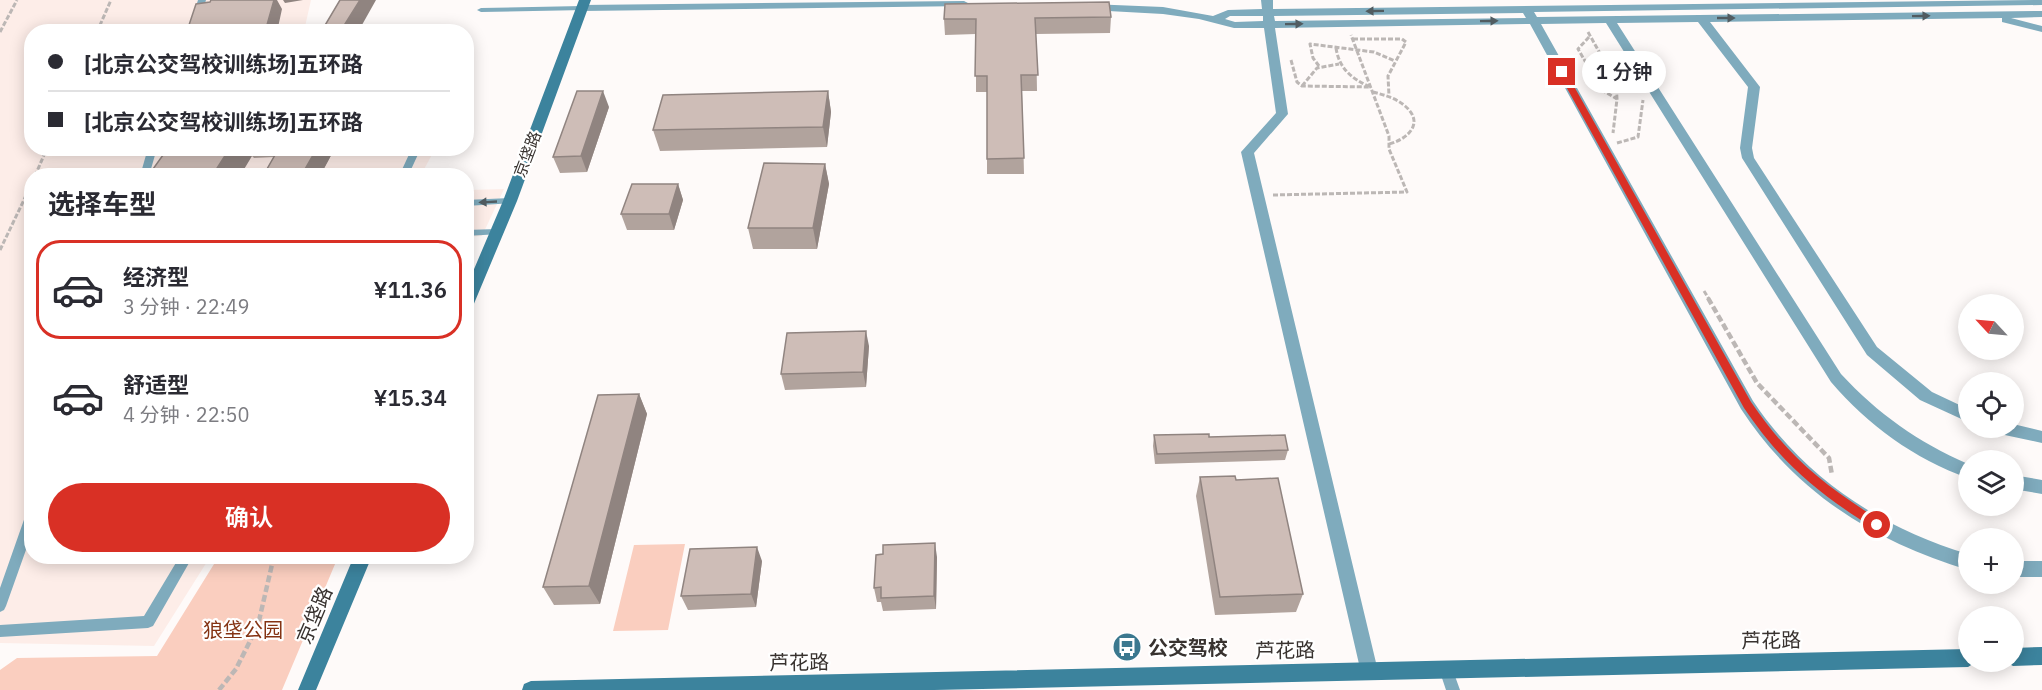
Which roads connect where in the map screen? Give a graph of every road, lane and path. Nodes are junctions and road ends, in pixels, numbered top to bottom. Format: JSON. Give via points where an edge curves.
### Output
{"nodes":[{"id":1,"x":17,"y":0,"type":"edge"},
{"id":2,"x":111,"y":0,"type":"edge"},
{"id":3,"x":202,"y":0,"type":"edge"},
{"id":4,"x":1874,"y":2,"type":"edge"},
{"id":5,"x":1972,"y":2,"type":"edge"},
{"id":6,"x":2042,"y":2,"type":"edge"},
{"id":7,"x":583,"y":4,"type":"edge"},
{"id":8,"x":981,"y":4,"type":"edge"},
{"id":9,"x":1074,"y":6,"type":"edge"},
{"id":10,"x":481,"y":10,"type":"dead end"},
{"id":11,"x":1527,"y":10,"type":"edge"},
{"id":12,"x":1269,"y":12,"type":"edge"},
{"id":13,"x":1979,"y":14,"type":"junction"},
{"id":14,"x":2042,"y":14,"type":"edge"},
{"id":15,"x":1887,"y":16,"type":"junction"},
{"id":16,"x":1701,"y":18,"type":"junction"},
{"id":17,"x":1610,"y":19,"type":"junction"},
{"id":18,"x":1346,"y":23,"type":"junction"},
{"id":19,"x":100,"y":24,"type":"edge"},
{"id":20,"x":194,"y":24,"type":"edge"},
{"id":21,"x":2042,"y":29,"type":"edge"},
{"id":22,"x":0,"y":32,"type":"edge"},
{"id":23,"x":1588,"y":32,"type":"dead end"},
{"id":24,"x":1589,"y":37,"type":"junction"},
{"id":25,"x":1353,"y":39,"type":"junction"},
{"id":26,"x":1336,"y":48,"type":"junction"},
{"id":27,"x":1359,"y":50,"type":"junction"},
{"id":28,"x":1289,"y":52,"type":"dead end"},
{"id":29,"x":1395,"y":61,"type":"junction"},
{"id":30,"x":1340,"y":64,"type":"junction"},
{"id":31,"x":1319,"y":66,"type":"junction"},
{"id":32,"x":1302,"y":86,"type":"junction"},
{"id":33,"x":1371,"y":87,"type":"junction"},
{"id":34,"x":1374,"y":92,"type":"junction"},
{"id":35,"x":1641,"y":94,"type":"dead end"},
{"id":36,"x":1389,"y":96,"type":"junction"},
{"id":37,"x":1617,"y":99,"type":"junction"},
{"id":38,"x":1613,"y":133,"type":"dead end"},
{"id":39,"x":1389,"y":144,"type":"junction"},
{"id":40,"x":1612,"y":145,"type":"dead end"},
{"id":41,"x":1257,"y":196,"type":"junction"},
{"id":42,"x":24,"y":200,"type":"edge"},
{"id":43,"x":510,"y":201,"type":"junction"},
{"id":44,"x":474,"y":203,"type":"edge"},
{"id":45,"x":497,"y":232,"type":"junction"},
{"id":46,"x":474,"y":233,"type":"edge"},
{"id":47,"x":0,"y":250,"type":"edge"},
{"id":48,"x":474,"y":287,"type":"edge"},
{"id":49,"x":1702,"y":288,"type":"dead end"},
{"id":50,"x":1958,"y":411,"type":"edge"},
{"id":51,"x":2024,"y":433,"type":"edge"},
{"id":52,"x":2042,"y":437,"type":"edge"},
{"id":53,"x":1958,"y":467,"type":"edge"},
{"id":54,"x":2024,"y":484,"type":"edge"},
{"id":55,"x":2042,"y":487,"type":"edge"},
{"id":56,"x":1836,"y":499,"type":"junction"},
{"id":57,"x":24,"y":537,"type":"edge"},
{"id":58,"x":1958,"y":558,"type":"edge"},
{"id":59,"x":182,"y":564,"type":"edge"},
{"id":60,"x":272,"y":564,"type":"edge"},
{"id":61,"x":360,"y":564,"type":"edge"},
{"id":62,"x":2024,"y":569,"type":"edge"},
{"id":63,"x":2042,"y":569,"type":"edge"},
{"id":64,"x":0,"y":606,"type":"edge"},
{"id":65,"x":0,"y":631,"type":"edge"},
{"id":66,"x":2042,"y":656,"type":"edge"},
{"id":67,"x":2024,"y":657,"type":"edge"},
{"id":68,"x":1958,"y":658,"type":"edge"},
{"id":69,"x":1446,"y":669,"type":"junction"},
{"id":70,"x":1369,"y":671,"type":"junction"},
{"id":71,"x":770,"y":688,"type":"edge"},
{"id":72,"x":219,"y":690,"type":"edge"},
{"id":73,"x":307,"y":690,"type":"edge"},
{"id":74,"x":531,"y":690,"type":"edge"},
{"id":75,"x":1453,"y":690,"type":"edge"}],
"edges":[{"from":1,"to":22,"type":"path"},
{"from":2,"to":19,"type":"path"},
{"from":3,"to":20,"type":"lane"},
{"from":4,"to":5,"type":"street"},
{"from":4,"to":11,"type":"street"},
{"from":4,"to":15,"type":"street"},
{"from":5,"to":6,"type":"street"},
{"from":7,"to":8,"type":"street"},
{"from":7,"to":10,"type":"lane"},
{"from":7,"to":43,"type":"street","name":"京垡路"},
{"from":9,"to":12,"type":"street","via":[[1156,8],[1234,25]]},
{"from":11,"to":12,"type":"street","one_way":true},
{"from":11,"to":17,"type":"street"},
{"from":18,"to":11,"type":"street","one_way":true},
{"from":11,"to":56,"type":"street","via":[[1747,405],[1772,440]]},
{"from":12,"to":18,"type":"street","one_way":true},
{"from":12,"to":41,"type":"street","via":[[1282,114],[1247,153]]},
{"from":13,"to":14,"type":"street"},
{"from":15,"to":13,"type":"street","one_way":true},
{"from":13,"to":21,"type":"street"},
{"from":16,"to":15,"type":"street","one_way":true},
{"from":16,"to":17,"type":"street"},
{"from":16,"to":50,"type":"street","via":[[1754,87],[1748,159],[1872,351],[1926,396]]},
{"from":17,"to":53,"type":"street","via":[[1841,384],[1871,416],[1898,436]]},
{"from":18,"to":25,"type":"path"},
{"from":23,"to":24,"type":"path"},
{"from":24,"to":37,"type":"path","via":[[1616,82]]},
{"from":24,"to":37,"type":"path","via":[[1578,49],[1602,90]]},
{"from":25,"to":27,"type":"path"},
{"from":25,"to":29,"type":"path","via":[[1402,39],[1406,42]]},
{"from":26,"to":27,"type":"path"},
{"from":26,"to":30,"type":"path"},
{"from":26,"to":31,"type":"path","via":[[1310,44]]},
{"from":27,"to":29,"type":"path"},
{"from":27,"to":33,"type":"path"},
{"from":28,"to":32,"type":"path","via":[[1297,82]]},
{"from":29,"to":36,"type":"path","via":[[1389,76]]},
{"from":30,"to":31,"type":"path"},
{"from":30,"to":33,"type":"path","via":[[1348,75]]},
{"from":31,"to":32,"type":"path"},
{"from":32,"to":33,"type":"path"},
{"from":33,"to":34,"type":"path"},
{"from":34,"to":36,"type":"path"},
{"from":34,"to":39,"type":"path"},
{"from":35,"to":40,"type":"path","via":[[1644,100],[1638,136]]},
{"from":36,"to":39,"type":"path","via":[[1409,110],[1414,119],[1412,131],[1403,141]]},
{"from":37,"to":38,"type":"path"},
{"from":39,"to":41,"type":"path","via":[[1407,192]]},
{"from":41,"to":70,"type":"street"},
{"from":42,"to":47,"type":"path"},
{"from":43,"to":44,"type":"lane","one_way":true},
{"from":43,"to":45,"type":"street","name":"京垡路"},
{"from":45,"to":46,"type":"lane"},
{"from":45,"to":48,"type":"street","name":"京垡路"},
{"from":49,"to":56,"type":"path","via":[[1757,383],[1829,458]]},
{"from":51,"to":52,"type":"street"},
{"from":54,"to":55,"type":"street"},
{"from":56,"to":58,"type":"street","via":[[1877,525]]},
{"from":57,"to":64,"type":"lane"},
{"from":59,"to":65,"type":"lane","via":[[148,622]]},
{"from":60,"to":72,"type":"path","via":[[258,625],[236,669]]},
{"from":61,"to":73,"type":"street","name":"京垡路"},
{"from":62,"to":63,"type":"street"},
{"from":66,"to":67,"type":"street"},
{"from":68,"to":69,"type":"street","name":"芦花路"},
{"from":69,"to":70,"type":"street","name":"芦花路"},
{"from":69,"to":75,"type":"lane"},
{"from":70,"to":71,"type":"street","name":"芦花路"},
{"from":71,"to":74,"type":"street","name":"芦花路"}]}
